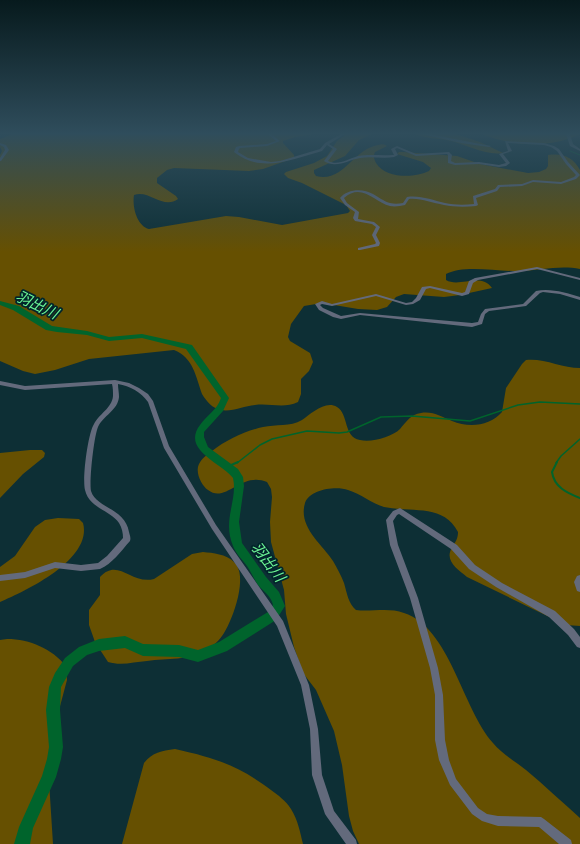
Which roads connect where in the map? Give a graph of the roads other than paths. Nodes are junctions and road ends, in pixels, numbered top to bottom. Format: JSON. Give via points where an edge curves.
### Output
{"nodes":[{"id":1,"x":577,"y":173,"type":"edge"},
{"id":2,"x":360,"y":249,"type":"dead end"},
{"id":3,"x":580,"y":279,"type":"edge"},
{"id":4,"x":580,"y":299,"type":"edge"},
{"id":5,"x":115,"y":382,"type":"junction"},
{"id":6,"x":0,"y":383,"type":"edge"},
{"id":7,"x":0,"y":578,"type":"edge"},
{"id":8,"x":580,"y":578,"type":"edge"},
{"id":9,"x":580,"y":589,"type":"edge"},
{"id":10,"x":580,"y":644,"type":"edge"},
{"id":11,"x":352,"y":844,"type":"edge"},
{"id":12,"x":567,"y":844,"type":"edge"}],
"edges":[{"from":1,"to":2,"type":"street","via":[[575,178],[561,183],[533,181],[522,185],[499,186],[496,190],[474,197],[476,205],[441,203],[420,197],[408,198],[404,204],[398,205],[384,203],[371,194],[345,195],[343,201],[357,212],[356,220],[373,223],[378,227],[374,235],[377,245]]},
{"from":3,"to":4,"type":"street","via":[[544,268],[531,268],[477,279],[471,282],[467,294],[462,295],[430,287],[424,288],[413,303],[406,304],[376,295],[332,305],[322,302],[317,304],[321,309],[341,318],[360,314],[472,325],[480,323],[487,310],[524,305],[538,292],[561,293]]},
{"from":5,"to":6,"type":"street","via":[[25,388]]},
{"from":5,"to":7,"type":"street","via":[[116,398],[92,433],[88,491],[96,502],[119,517],[127,528],[127,539],[100,566],[81,568],[55,565],[25,575]]},
{"from":5,"to":11,"type":"street","via":[[128,384],[146,395],[151,402],[166,446],[214,527],[280,624],[305,685],[314,729],[317,775],[330,814]]},
{"from":8,"to":9,"type":"street"},
{"from":10,"to":12,"type":"street","via":[[567,627],[552,614],[498,585],[410,516],[400,511],[389,520],[394,546],[414,598],[434,668],[439,695],[444,760],[453,782],[475,811],[485,818],[498,821],[541,822]]}]}
